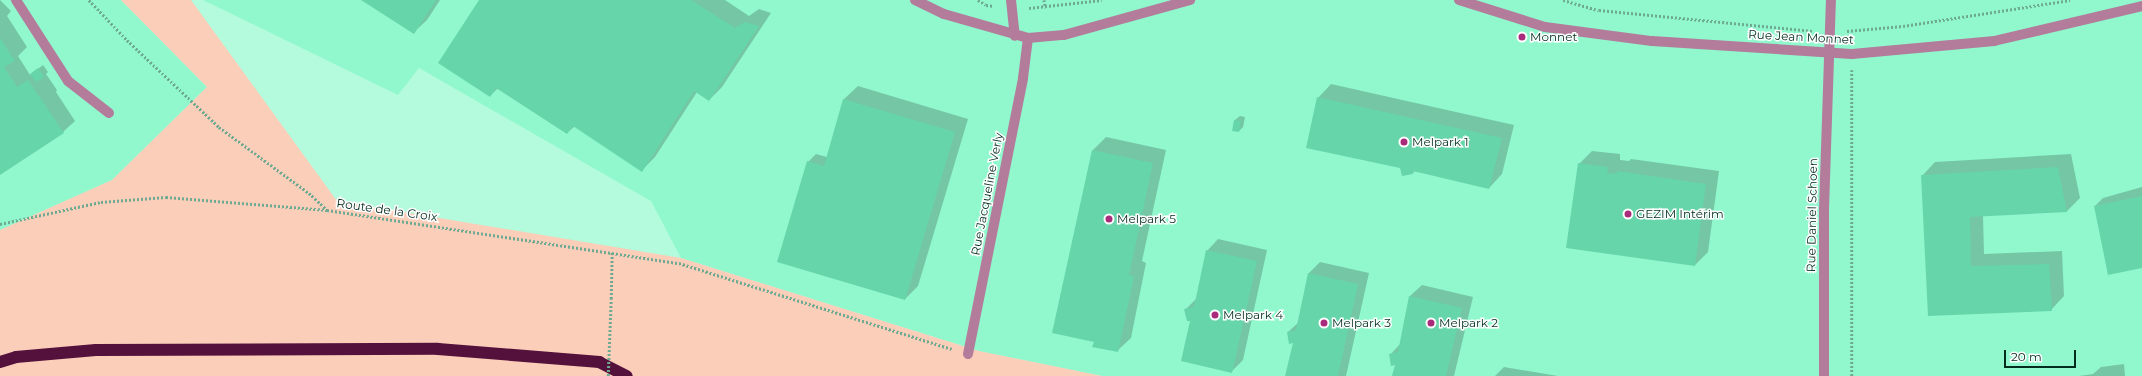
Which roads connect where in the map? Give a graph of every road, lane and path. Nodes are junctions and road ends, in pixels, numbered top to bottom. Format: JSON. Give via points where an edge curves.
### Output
{"nodes":[{"id":1,"x":16,"y":0,"type":"edge"},
{"id":2,"x":89,"y":0,"type":"edge"},
{"id":3,"x":915,"y":0,"type":"edge"},
{"id":4,"x":1011,"y":0,"type":"edge"},
{"id":5,"x":1044,"y":0,"type":"edge"},
{"id":6,"x":1102,"y":0,"type":"edge"},
{"id":7,"x":1190,"y":0,"type":"edge"},
{"id":8,"x":1459,"y":0,"type":"edge"},
{"id":9,"x":1564,"y":0,"type":"edge"},
{"id":10,"x":1831,"y":0,"type":"edge"},
{"id":11,"x":2070,"y":0,"type":"edge"},
{"id":12,"x":2142,"y":6,"type":"edge"},
{"id":13,"x":1829,"y":33,"type":"junction"},
{"id":14,"x":1015,"y":36,"type":"junction"},
{"id":15,"x":1028,"y":38,"type":"junction"},
{"id":16,"x":1828,"y":54,"type":"junction"},
{"id":17,"x":1852,"y":54,"type":"junction"},
{"id":18,"x":109,"y":113,"type":"dead end"},
{"id":19,"x":328,"y":210,"type":"junction"},
{"id":20,"x":0,"y":224,"type":"edge"},
{"id":21,"x":612,"y":251,"type":"junction"},
{"id":22,"x":968,"y":354,"type":"joint"},
{"id":23,"x":0,"y":362,"type":"edge"},
{"id":24,"x":608,"y":376,"type":"edge"},
{"id":25,"x":626,"y":376,"type":"edge"},
{"id":26,"x":1824,"y":376,"type":"edge"},
{"id":27,"x":1852,"y":376,"type":"edge"}],
"edges":[{"from":1,"to":18,"type":"street","via":[[68,82]]},
{"from":2,"to":19,"type":"path","name":"Route de la Croix","via":[[219,127],[309,193]]},
{"from":3,"to":14,"type":"street","via":[[944,14]]},
{"from":4,"to":14,"type":"street"},
{"from":5,"to":6,"type":"path","via":[[1046,8]]},
{"from":7,"to":15,"type":"street","via":[[1064,35]]},
{"from":8,"to":16,"type":"street","name":"Rue Jean Monnet","via":[[1545,27],[1652,41]]},
{"from":9,"to":13,"type":"path","via":[[1598,10]]},
{"from":10,"to":13,"type":"street","name":"Rue Daniel Schoen"},
{"from":11,"to":13,"type":"path","via":[[1903,26]]},
{"from":12,"to":17,"type":"street","name":"Rue Jean Monnet","via":[[1994,41]]},
{"from":13,"to":16,"type":"street","name":"Rue Daniel Schoen"},
{"from":14,"to":15,"type":"street"},
{"from":15,"to":22,"type":"street","name":"Rue Jacqueline Verly","via":[[1023,78]]},
{"from":16,"to":17,"type":"street","name":"Rue Jean Monnet"},
{"from":16,"to":26,"type":"street","name":"Rue Daniel Schoen"},
{"from":17,"to":27,"type":"path"},
{"from":19,"to":20,"type":"path","via":[[166,197],[101,202]]},
{"from":19,"to":21,"type":"path","name":"Route de la Croix"},
{"from":21,"to":22,"type":"path","name":"Route de la Croix","via":[[679,263]]},
{"from":21,"to":24,"type":"path","bridge":true},
{"from":23,"to":25,"type":"highway","via":[[16,357],[96,350],[438,349],[600,362]]}]}
